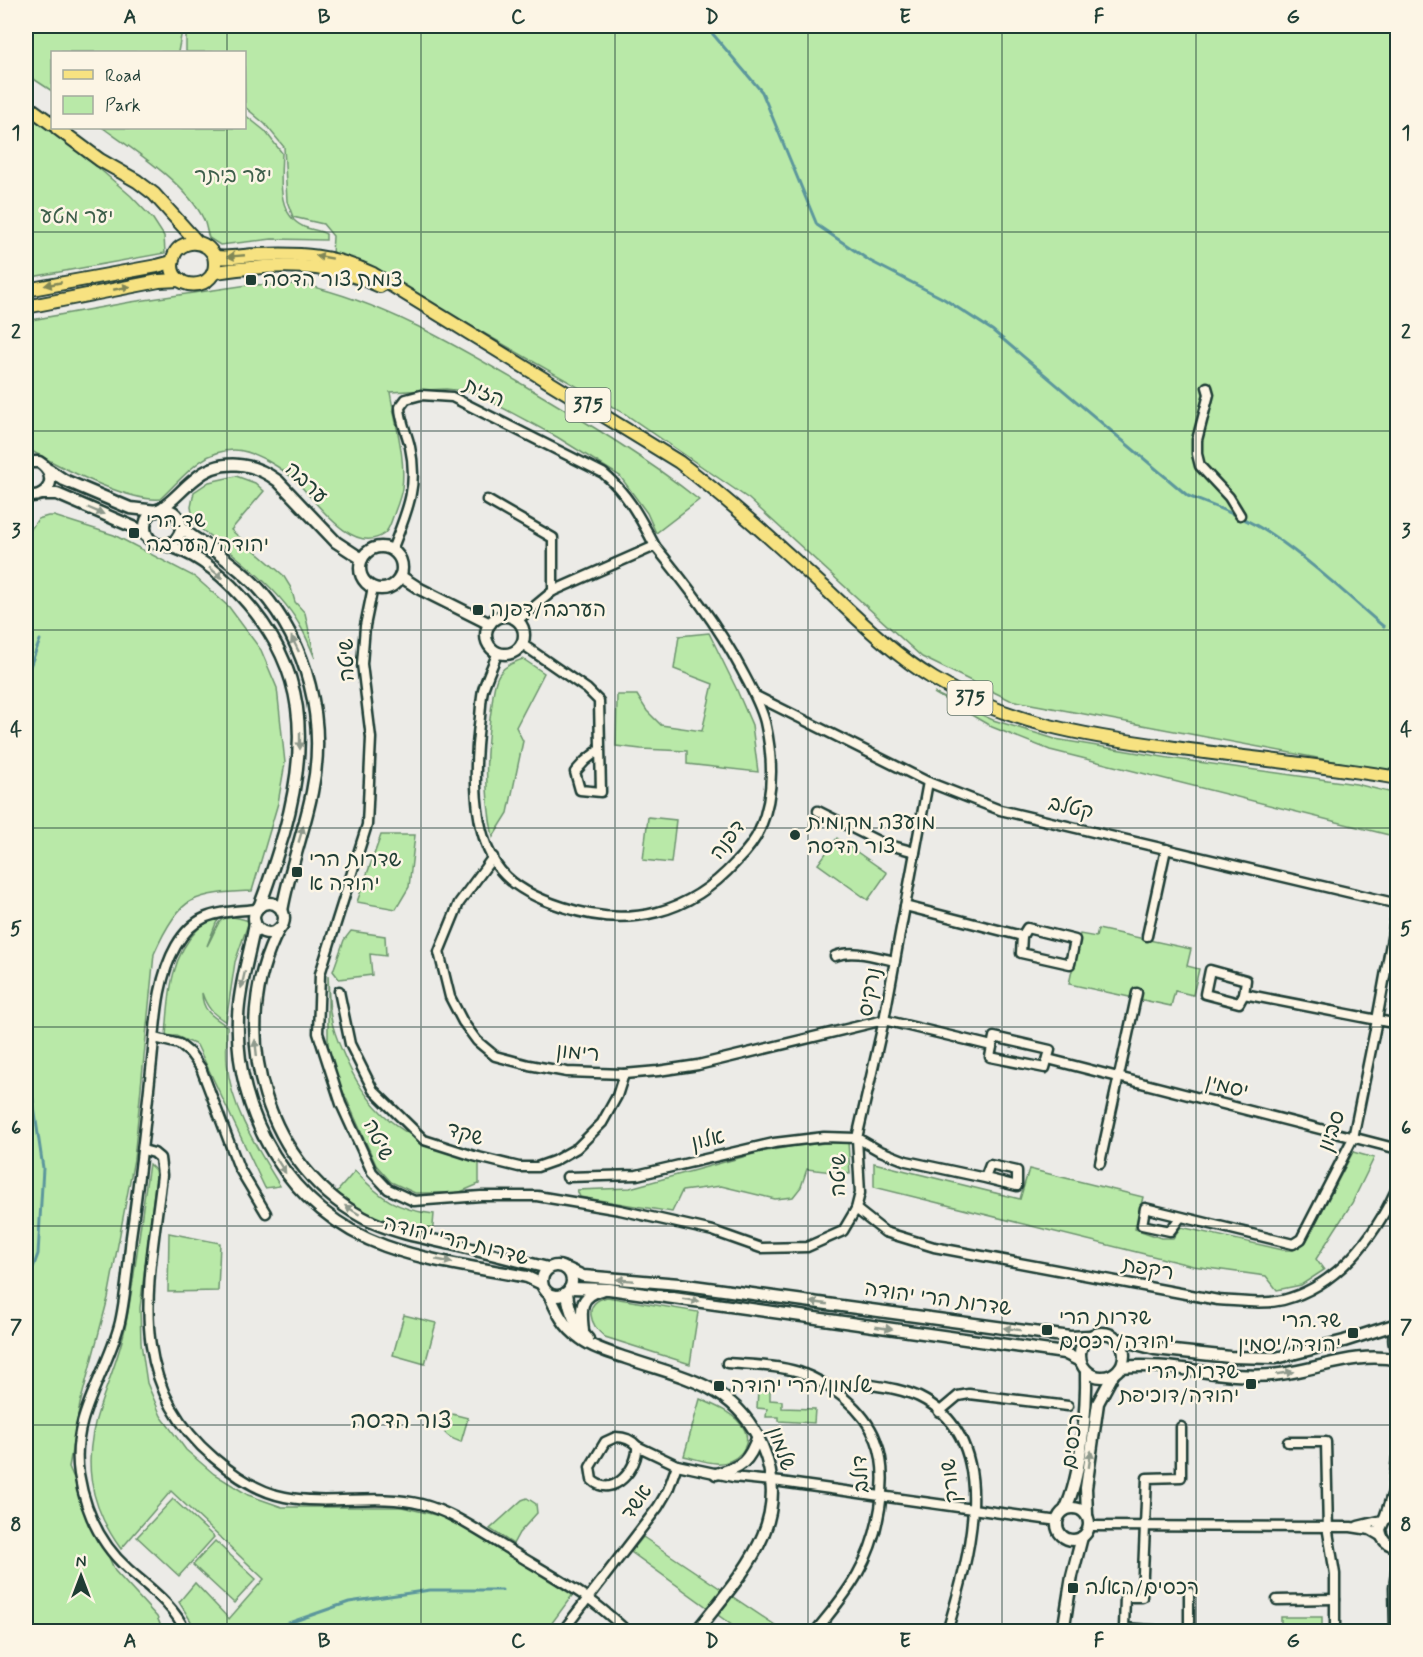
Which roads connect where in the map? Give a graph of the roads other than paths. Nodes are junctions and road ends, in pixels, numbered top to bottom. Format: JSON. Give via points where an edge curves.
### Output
{"nodes":[{"id":1,"x":26,"y":105,"type":"edge"},
{"id":2,"x":51,"y":123,"type":"edge"},
{"id":3,"x":58,"y":129,"type":"edge"},
{"id":4,"x":137,"y":181,"type":"junction"},
{"id":5,"x":198,"y":243,"type":"junction"},
{"id":6,"x":179,"y":248,"type":"junction"},
{"id":7,"x":214,"y":256,"type":"junction"},
{"id":8,"x":172,"y":261,"type":"junction"},
{"id":9,"x":213,"y":273,"type":"junction"},
{"id":10,"x":180,"y":280,"type":"junction"},
{"id":11,"x":26,"y":290,"type":"edge"},
{"id":12,"x":26,"y":307,"type":"edge"},
{"id":13,"x":451,"y":321,"type":"junction"},
{"id":14,"x":1207,"y":387,"type":"dead end"},
{"id":15,"x":26,"y":461,"type":"edge"},
{"id":16,"x":48,"y":470,"type":"junction"},
{"id":17,"x":183,"y":490,"type":"junction"},
{"id":18,"x":34,"y":495,"type":"edge"},
{"id":19,"x":487,"y":500,"type":"dead end"},
{"id":20,"x":26,"y":506,"type":"edge"},
{"id":21,"x":158,"y":510,"type":"junction"},
{"id":22,"x":1240,"y":515,"type":"dead end"},
{"id":23,"x":179,"y":522,"type":"junction"},
{"id":24,"x":149,"y":539,"type":"junction"},
{"id":25,"x":165,"y":545,"type":"junction"},
{"id":26,"x":655,"y":546,"type":"junction"},
{"id":27,"x":392,"y":550,"type":"junction"},
{"id":28,"x":362,"y":558,"type":"junction"},
{"id":29,"x":400,"y":576,"type":"junction"},
{"id":30,"x":373,"y":587,"type":"junction"},
{"id":31,"x":553,"y":591,"type":"junction"},
{"id":32,"x":518,"y":620,"type":"junction"},
{"id":33,"x":490,"y":624,"type":"junction"},
{"id":34,"x":522,"y":644,"type":"junction"},
{"id":35,"x":498,"y":652,"type":"junction"},
{"id":36,"x":756,"y":696,"type":"junction"},
{"id":37,"x":600,"y":749,"type":"junction"},
{"id":38,"x":1285,"y":763,"type":"junction"},
{"id":39,"x":1398,"y":778,"type":"edge"},
{"id":40,"x":928,"y":782,"type":"junction"},
{"id":41,"x":1398,"y":785,"type":"edge"},
{"id":42,"x":818,"y":811,"type":"dead end"},
{"id":43,"x":1166,"y":849,"type":"junction"},
{"id":44,"x":915,"y":852,"type":"junction"},
{"id":45,"x":493,"y":857,"type":"junction"},
{"id":46,"x":1398,"y":905,"type":"edge"},
{"id":47,"x":904,"y":906,"type":"junction"},
{"id":48,"x":258,"y":908,"type":"junction"},
{"id":49,"x":233,"y":911,"type":"junction"},
{"id":50,"x":282,"y":911,"type":"junction"},
{"id":51,"x":255,"y":922,"type":"junction"},
{"id":52,"x":279,"y":929,"type":"junction"},
{"id":53,"x":1022,"y":936,"type":"junction"},
{"id":54,"x":1147,"y":936,"type":"dead end"},
{"id":55,"x":835,"y":956,"type":"dead end"},
{"id":56,"x":895,"y":961,"type":"junction"},
{"id":57,"x":339,"y":991,"type":"dead end"},
{"id":58,"x":1137,"y":993,"type":"dead end"},
{"id":59,"x":1244,"y":994,"type":"junction"},
{"id":60,"x":884,"y":1020,"type":"junction"},
{"id":61,"x":1377,"y":1020,"type":"junction"},
{"id":62,"x":1398,"y":1024,"type":"edge"},
{"id":63,"x":155,"y":1038,"type":"junction"},
{"id":64,"x":992,"y":1046,"type":"junction"},
{"id":65,"x":1048,"y":1059,"type":"junction"},
{"id":66,"x":624,"y":1074,"type":"junction"},
{"id":67,"x":1119,"y":1077,"type":"junction"},
{"id":68,"x":857,"y":1138,"type":"junction"},
{"id":69,"x":1353,"y":1138,"type":"junction"},
{"id":70,"x":1398,"y":1149,"type":"edge"},
{"id":71,"x":143,"y":1150,"type":"junction"},
{"id":72,"x":1100,"y":1164,"type":"dead end"},
{"id":73,"x":567,"y":1177,"type":"dead end"},
{"id":74,"x":985,"y":1178,"type":"dead end"},
{"id":75,"x":1396,"y":1190,"type":"edge"},
{"id":76,"x":856,"y":1209,"type":"junction"},
{"id":77,"x":266,"y":1213,"type":"dead end"},
{"id":78,"x":1180,"y":1218,"type":"dead end"},
{"id":79,"x":548,"y":1268,"type":"junction"},
{"id":80,"x":568,"y":1269,"type":"junction"},
{"id":81,"x":542,"y":1284,"type":"junction"},
{"id":82,"x":609,"y":1288,"type":"junction"},
{"id":83,"x":569,"y":1290,"type":"junction"},
{"id":84,"x":549,"y":1294,"type":"junction"},
{"id":85,"x":1397,"y":1324,"type":"edge"},
{"id":86,"x":584,"y":1335,"type":"junction"},
{"id":87,"x":1090,"y":1336,"type":"junction"},
{"id":88,"x":1118,"y":1339,"type":"junction"},
{"id":89,"x":605,"y":1351,"type":"junction"},
{"id":90,"x":1398,"y":1354,"type":"edge"},
{"id":91,"x":1398,"y":1360,"type":"edge"},
{"id":92,"x":727,"y":1363,"type":"dead end"},
{"id":93,"x":1083,"y":1366,"type":"junction"},
{"id":94,"x":1117,"y":1371,"type":"junction"},
{"id":95,"x":865,"y":1384,"type":"dead end"},
{"id":96,"x":1068,"y":1406,"type":"dead end"},
{"id":97,"x":939,"y":1412,"type":"junction"},
{"id":98,"x":1181,"y":1427,"type":"dead end"},
{"id":99,"x":758,"y":1436,"type":"junction"},
{"id":100,"x":1288,"y":1442,"type":"dead end"},
{"id":101,"x":637,"y":1446,"type":"junction"},
{"id":102,"x":656,"y":1455,"type":"junction"},
{"id":103,"x":1398,"y":1458,"type":"edge"},
{"id":104,"x":636,"y":1460,"type":"junction"},
{"id":105,"x":677,"y":1465,"type":"junction"},
{"id":106,"x":716,"y":1474,"type":"junction"},
{"id":107,"x":772,"y":1481,"type":"junction"},
{"id":108,"x":1397,"y":1486,"type":"edge"},
{"id":109,"x":881,"y":1496,"type":"junction"},
{"id":110,"x":973,"y":1509,"type":"junction"},
{"id":111,"x":1065,"y":1510,"type":"junction"},
{"id":112,"x":1398,"y":1513,"type":"edge"},
{"id":113,"x":1384,"y":1519,"type":"junction"},
{"id":114,"x":1058,"y":1521,"type":"junction"},
{"id":115,"x":1088,"y":1521,"type":"junction"},
{"id":116,"x":1144,"y":1526,"type":"junction"},
{"id":117,"x":1328,"y":1527,"type":"junction"},
{"id":118,"x":1351,"y":1527,"type":"junction"},
{"id":119,"x":1065,"y":1538,"type":"junction"},
{"id":120,"x":1082,"y":1538,"type":"junction"},
{"id":121,"x":1389,"y":1542,"type":"edge"},
{"id":122,"x":1397,"y":1570,"type":"edge"},
{"id":123,"x":1072,"y":1576,"type":"junction"},
{"id":124,"x":1189,"y":1592,"type":"dead end"},
{"id":125,"x":588,"y":1598,"type":"junction"},
{"id":126,"x":1335,"y":1599,"type":"junction"},
{"id":127,"x":1277,"y":1600,"type":"dead end"},
{"id":128,"x":186,"y":1632,"type":"edge"},
{"id":129,"x":562,"y":1632,"type":"edge"},
{"id":130,"x":628,"y":1632,"type":"edge"},
{"id":131,"x":696,"y":1632,"type":"edge"},
{"id":132,"x":815,"y":1632,"type":"edge"},
{"id":133,"x":947,"y":1632,"type":"edge"},
{"id":134,"x":1063,"y":1632,"type":"edge"},
{"id":135,"x":1177,"y":1632,"type":"edge"},
{"id":136,"x":1189,"y":1632,"type":"edge"},
{"id":137,"x":1335,"y":1632,"type":"edge"},
{"id":138,"x":1396,"y":1632,"type":"edge"}],
"edges":[{"from":1,"to":2,"type":"main road"},
{"from":3,"to":4,"type":"main road"},
{"from":4,"to":5,"type":"main road","via":[[164,203]]},
{"from":4,"to":6,"type":"main road","via":[[178,233]]},
{"from":5,"to":6,"type":"main road"},
{"from":5,"to":7,"type":"main road"},
{"from":6,"to":8,"type":"main road"},
{"from":7,"to":9,"type":"main road"},
{"from":13,"to":7,"type":"main road","number":"375","one_way":true,"via":[[373,274],[343,261],[300,254]]},
{"from":8,"to":10,"type":"main road"},
{"from":8,"to":11,"type":"main road","one_way":true},
{"from":9,"to":10,"type":"main road","number":"375","via":[[200,284],[189,285]]},
{"from":9,"to":13,"type":"main road","number":"375","via":[[280,266],[336,270],[375,283]]},
{"from":12,"to":10,"type":"main road","number":"375","one_way":true},
{"from":13,"to":38,"type":"main road","number":"375","via":[[679,462],[884,642],[954,691],[1012,716],[1067,732]]},
{"from":14,"to":22,"type":"street","via":[[1209,394],[1197,440],[1198,460]]},
{"from":15,"to":16,"type":"street","via":[[39,462]]},
{"from":16,"to":18,"type":"street","via":[[48,488]]},
{"from":16,"to":21,"type":"street","via":[[130,508]]},
{"from":17,"to":21,"type":"street","name":"ערבה"},
{"from":17,"to":23,"type":"street"},
{"from":17,"to":28,"type":"street","name":"ערבה","via":[[215,467],[241,464],[256,468],[278,481],[336,542]]},
{"from":18,"to":20,"type":"street"},
{"from":18,"to":24,"type":"street","one_way":true,"via":[[57,494],[138,529]]},
{"from":19,"to":31,"type":"street","via":[[553,538]]},
{"from":21,"to":23,"type":"street","via":[[170,511]]},
{"from":21,"to":24,"type":"street","via":[[146,522]]},
{"from":23,"to":25,"type":"street","via":[[178,537]]},
{"from":50,"to":23,"type":"street","one_way":true,"via":[[315,780],[317,720],[311,689],[298,651],[271,603],[235,566],[186,533]]},
{"from":24,"to":25,"type":"street"},
{"from":25,"to":48,"type":"street","one_way":true,"via":[[208,566],[247,602],[278,650],[294,693],[300,722],[297,778],[272,873]]},
{"from":26,"to":27,"type":"street","name":"הזית","via":[[620,487],[603,473],[452,397],[421,395],[406,399],[400,407],[414,471],[413,489]]},
{"from":26,"to":31,"type":"street"},
{"from":26,"to":36,"type":"street","name":"דפנה","via":[[699,601]]},
{"from":27,"to":28,"type":"street","via":[[378,547]]},
{"from":27,"to":29,"type":"street","via":[[402,564]]},
{"from":28,"to":30,"type":"street","via":[[363,578]]},
{"from":29,"to":30,"type":"street","via":[[392,586]]},
{"from":29,"to":33,"type":"street"},
{"from":30,"to":76,"type":"street","name":"שיטה","via":[[362,664],[371,738],[368,825],[320,974],[318,1033],[341,1104],[372,1172],[388,1189],[414,1201],[537,1196],[713,1231],[761,1248],[807,1247],[843,1231]]},
{"from":31,"to":32,"type":"street"},
{"from":32,"to":33,"type":"street","via":[[506,616]]},
{"from":32,"to":34,"type":"street","via":[[524,631]]},
{"from":33,"to":35,"type":"street","via":[[487,640]]},
{"from":34,"to":35,"type":"street","via":[[514,652]]},
{"from":34,"to":37,"type":"street","via":[[599,701]]},
{"from":35,"to":45,"type":"street","name":"דפנה","via":[[483,692],[476,775],[479,813],[486,845]]},
{"from":36,"to":40,"type":"street","name":"קטלב"},
{"from":36,"to":45,"type":"street","name":"דפנה","via":[[769,744],[769,802],[760,831],[745,852],[725,875],[699,894],[672,909],[637,917],[608,918],[538,898],[501,871]]},
{"from":37,"to":37,"type":"street","via":[[575,772],[580,790],[602,792]]},
{"from":38,"to":39,"type":"main road","number":"375"},
{"from":38,"to":41,"type":"main road","number":"375"},
{"from":40,"to":43,"type":"street","name":"קטלב","via":[[1000,810]]},
{"from":40,"to":44,"type":"street","name":"נרקיס"},
{"from":42,"to":44,"type":"street","via":[[882,843]]},
{"from":43,"to":46,"type":"street","name":"קטלב"},
{"from":43,"to":54,"type":"street"},
{"from":44,"to":47,"type":"street","name":"נרקיס"},
{"from":45,"to":66,"type":"street","name":"רימון","via":[[459,903],[439,952],[450,997],[463,1022],[495,1056],[567,1072]]},
{"from":46,"to":61,"type":"street","name":"סביון"},
{"from":47,"to":53,"type":"street"},
{"from":47,"to":56,"type":"street","name":"נרקיס"},
{"from":48,"to":49,"type":"street"},
{"from":48,"to":50,"type":"street","via":[[272,903]]},
{"from":48,"to":51,"type":"street"},
{"from":49,"to":51,"type":"street"},
{"from":49,"to":63,"type":"street","via":[[200,919],[177,944],[162,979]]},
{"from":50,"to":52,"type":"street","via":[[284,920]]},
{"from":51,"to":52,"type":"street","via":[[265,932]]},
{"from":51,"to":81,"type":"street","name":"שדרות הרי יהודה","one_way":true,"via":[[238,1005],[239,1055],[255,1118],[282,1170],[321,1209],[365,1237],[413,1254],[527,1277]]},
{"from":79,"to":52,"type":"street","name":"שדרות הרי יהודה","one_way":true,"via":[[390,1229],[345,1206],[297,1160],[271,1112],[256,1044],[258,992],[266,958]]},
{"from":53,"to":53,"type":"street","via":[[1021,953],[1070,964],[1076,940],[1027,928]]},
{"from":55,"to":56,"type":"street","via":[[853,953]]},
{"from":56,"to":60,"type":"street","name":"נרקיס"},
{"from":57,"to":66,"type":"street","name":"שקד","via":[[350,1044],[373,1090],[424,1140],[474,1156],[519,1167],[537,1167],[577,1148],[602,1123]]},
{"from":58,"to":67,"type":"street"},
{"from":59,"to":59,"type":"street","via":[[1246,980],[1210,970],[1205,994],[1239,1003]]},
{"from":59,"to":61,"type":"street"},
{"from":60,"to":64,"type":"street","name":"יסמין"},
{"from":60,"to":66,"type":"street","name":"רימון","via":[[698,1065]]},
{"from":60,"to":68,"type":"street","name":"נרקיס"},
{"from":61,"to":62,"type":"street"},
{"from":61,"to":69,"type":"street","name":"סביון"},
{"from":63,"to":71,"type":"street"},
{"from":63,"to":77,"type":"street","via":[[179,1044],[201,1068],[239,1168]]},
{"from":64,"to":65,"type":"street","name":"יסמין","via":[[994,1037],[1050,1050]]},
{"from":64,"to":65,"type":"street","name":"יסמין","via":[[990,1057],[1045,1068]]},
{"from":65,"to":67,"type":"street","name":"יסמין"},
{"from":67,"to":69,"type":"street","name":"יסמין"},
{"from":67,"to":72,"type":"street"},
{"from":68,"to":73,"type":"street","name":"אלון","via":[[774,1143],[637,1175]]},
{"from":68,"to":74,"type":"street","via":[[906,1161]]},
{"from":68,"to":76,"type":"street","name":"שיטה","via":[[861,1193]]},
{"from":69,"to":70,"type":"street","name":"יסמין"},
{"from":69,"to":78,"type":"street","name":"סביון","via":[[1301,1239],[1293,1244]]},
{"from":71,"to":125,"type":"street","via":[[160,1158],[162,1175],[148,1290],[155,1372],[177,1415],[206,1451],[243,1480],[283,1497],[393,1499],[436,1508]]},
{"from":71,"to":128,"type":"street","via":[[120,1322],[82,1419],[77,1450],[79,1474],[86,1504],[107,1547],[172,1609]]},
{"from":75,"to":76,"type":"street","name":"רקפת","via":[[1376,1229],[1328,1280],[1282,1300],[1256,1302],[1218,1300],[934,1247],[885,1232]]},
{"from":79,"to":80,"type":"street","name":"שדרות הרי יהודה","via":[[558,1265]]},
{"from":79,"to":81,"type":"street","name":"שדרות הרי יהודה","via":[[542,1275]]},
{"from":80,"to":83,"type":"street","via":[[572,1278]]},
{"from":87,"to":80,"type":"street","name":"שדרות הרי יהודה","one_way":true,"via":[[1070,1337],[680,1284],[583,1276]]},
{"from":81,"to":84,"type":"street","name":"שדרות הרי יהודה"},
{"from":82,"to":83,"type":"street","name":"שדרות הרי יהודה"},
{"from":82,"to":86,"type":"street","via":[[593,1292],[583,1303]]},
{"from":82,"to":93,"type":"street","name":"שדרות הרי יהודה","one_way":true,"via":[[1064,1353]]},
{"from":83,"to":84,"type":"street","name":"שדרות הרי יהודה","via":[[558,1296]]},
{"from":83,"to":86,"type":"street","name":"שלמון","via":[[571,1312]]},
{"from":84,"to":89,"type":"street","name":"שלמון","via":[[570,1330]]},
{"from":85,"to":88,"type":"street","via":[[1276,1358],[1155,1348]]},
{"from":85,"to":90,"type":"street","via":[[1394,1344]]},
{"from":86,"to":89,"type":"street","name":"שלמון"},
{"from":87,"to":88,"type":"street","via":[[1101,1333]]},
{"from":87,"to":93,"type":"street","via":[[1080,1350]]},
{"from":88,"to":94,"type":"street","via":[[1124,1356]]},
{"from":89,"to":99,"type":"street","name":"שלמון","via":[[691,1380],[725,1396],[749,1419]]},
{"from":94,"to":91,"type":"street","one_way":true,"via":[[1143,1365],[1255,1376],[1284,1374],[1353,1358]]},
{"from":92,"to":109,"type":"street","name":"דולב","via":[[798,1372],[840,1396],[867,1422],[876,1440]]},
{"from":93,"to":94,"type":"street","via":[[1101,1378]]},
{"from":93,"to":111,"type":"street","name":"רכסים","via":[[1086,1397],[1076,1474]]},
{"from":115,"to":94,"type":"street","name":"רכסים","one_way":true,"via":[[1086,1488],[1098,1403]]},
{"from":95,"to":97,"type":"street","name":"שורק","via":[[919,1397]]},
{"from":96,"to":97,"type":"street","via":[[969,1395],[958,1396]]},
{"from":97,"to":110,"type":"street","name":"שורק","via":[[961,1438],[969,1457]]},
{"from":98,"to":116,"type":"street","via":[[1181,1477],[1147,1478]]},
{"from":99,"to":106,"type":"street","via":[[745,1462]]},
{"from":99,"to":107,"type":"street","name":"שלמון"},
{"from":100,"to":117,"type":"street","via":[[1326,1442]]},
{"from":101,"to":102,"type":"street"},
{"from":101,"to":104,"type":"street"},
{"from":101,"to":104,"type":"street","via":[[623,1437],[604,1442],[592,1460],[590,1474],[597,1484],[615,1486]]},
{"from":102,"to":104,"type":"street"},
{"from":102,"to":105,"type":"street"},
{"from":103,"to":108,"type":"street"},
{"from":105,"to":106,"type":"street"},
{"from":105,"to":125,"type":"street","name":"אשד","via":[[658,1507]]},
{"from":106,"to":107,"type":"street"},
{"from":107,"to":109,"type":"street"},
{"from":107,"to":131,"type":"street","name":"שלמון","via":[[773,1501],[764,1536],[751,1560]]},
{"from":108,"to":113,"type":"street"},
{"from":109,"to":110,"type":"street"},
{"from":109,"to":132,"type":"street","name":"דולב","via":[[870,1549],[859,1572]]},
{"from":110,"to":114,"type":"street"},
{"from":110,"to":133,"type":"street","name":"שורק","via":[[963,1573]]},
{"from":111,"to":114,"type":"street"},
{"from":111,"to":115,"type":"street","via":[[1076,1509]]},
{"from":112,"to":113,"type":"street"},
{"from":113,"to":118,"type":"street"},
{"from":113,"to":121,"type":"street","via":[[1380,1529]]},
{"from":114,"to":119,"type":"street","via":[[1058,1529]]},
{"from":115,"to":116,"type":"street"},
{"from":115,"to":120,"type":"street"},
{"from":116,"to":117,"type":"street"},
{"from":116,"to":135,"type":"street","via":[[1142,1597],[1125,1597],[1124,1628]]},
{"from":117,"to":118,"type":"street"},
{"from":117,"to":126,"type":"street"},
{"from":118,"to":121,"type":"street","via":[[1370,1530]]},
{"from":119,"to":120,"type":"street"},
{"from":119,"to":123,"type":"street"},
{"from":120,"to":123,"type":"street"},
{"from":121,"to":122,"type":"street"},
{"from":122,"to":138,"type":"street"},
{"from":123,"to":134,"type":"street"},
{"from":124,"to":136,"type":"street"},
{"from":125,"to":129,"type":"street","name":"אשד"},
{"from":125,"to":130,"type":"street"},
{"from":126,"to":127,"type":"street"},
{"from":126,"to":137,"type":"street"}]}
